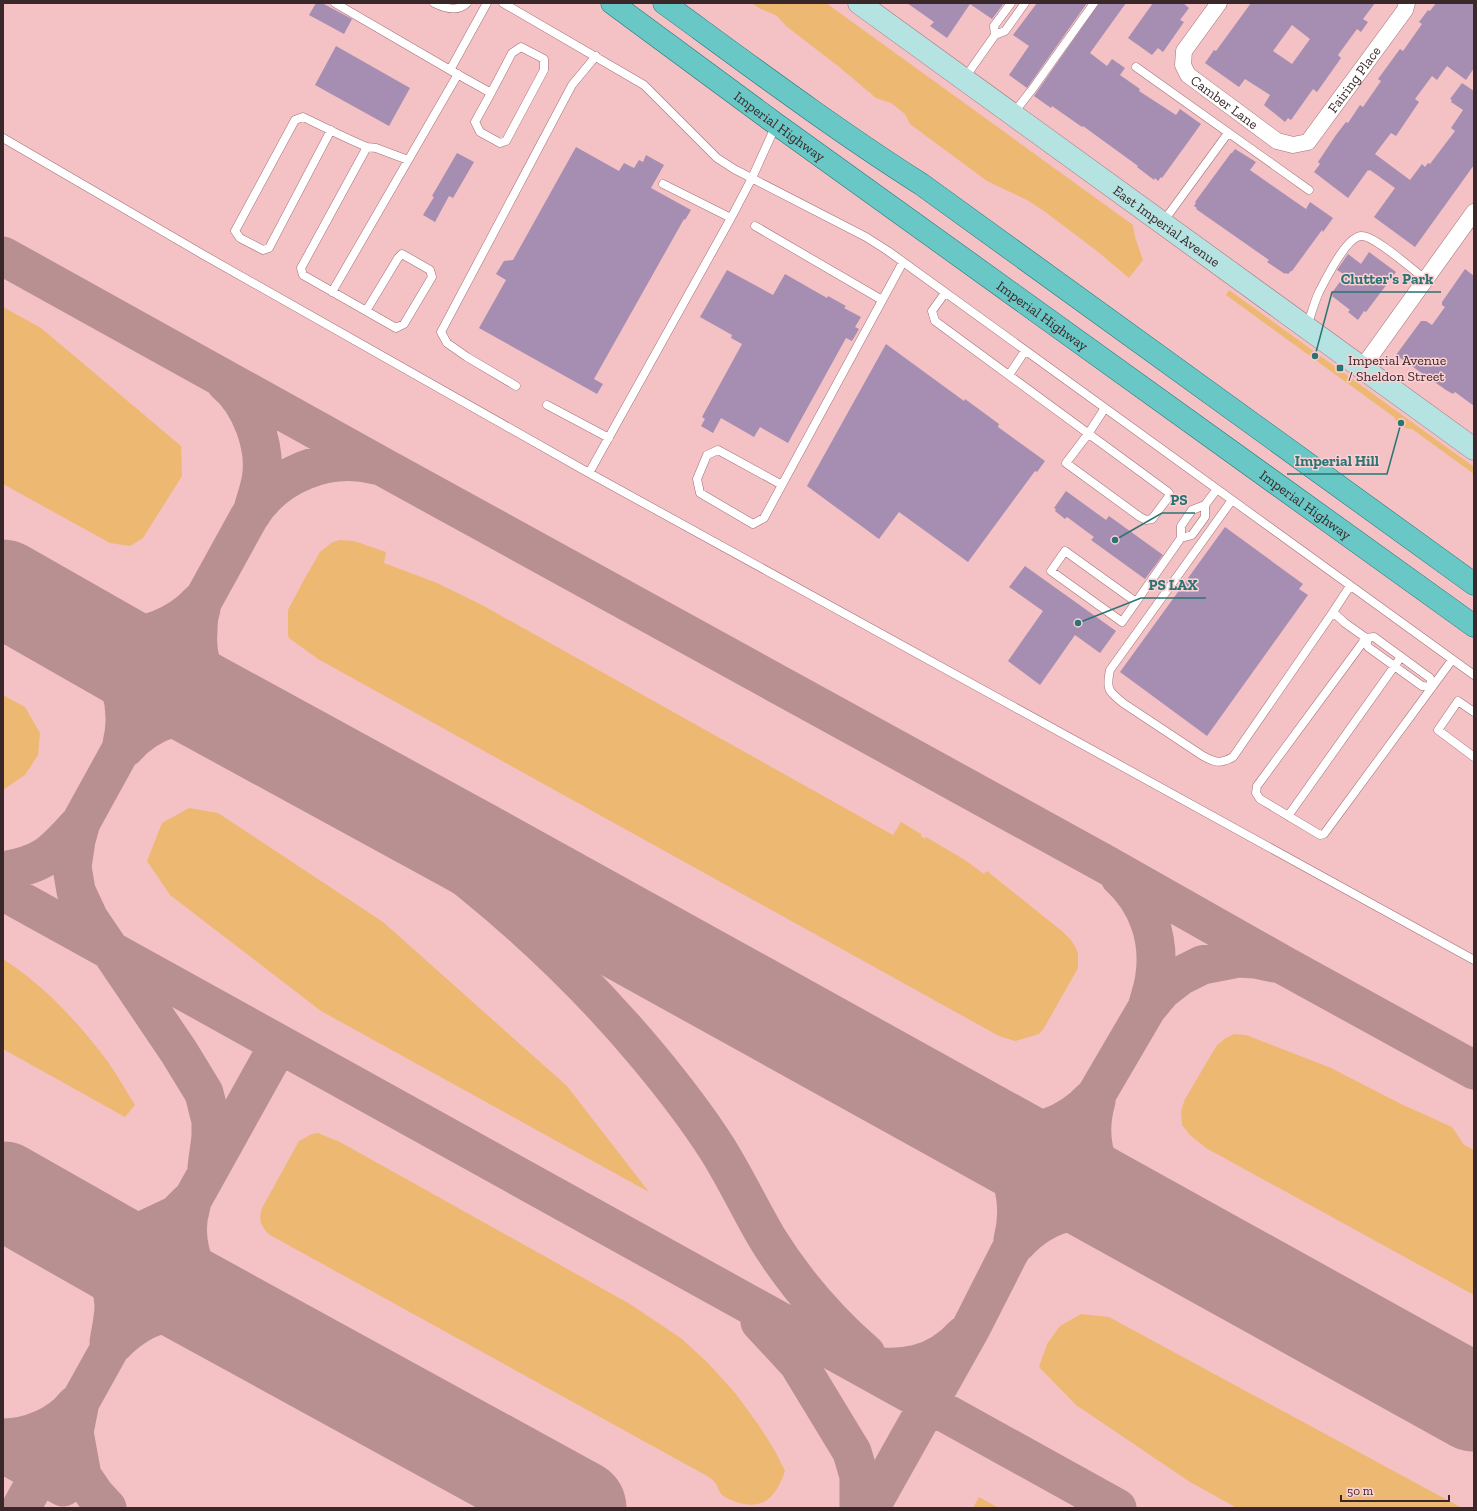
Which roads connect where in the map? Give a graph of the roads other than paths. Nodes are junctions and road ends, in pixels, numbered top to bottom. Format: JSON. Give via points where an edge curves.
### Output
{"nodes":[{"id":1,"x":335,"y":3,"type":"edge"},
{"id":2,"x":434,"y":3,"type":"edge"},
{"id":3,"x":467,"y":3,"type":"edge"},
{"id":4,"x":487,"y":3,"type":"edge"},
{"id":5,"x":503,"y":3,"type":"edge"},
{"id":6,"x":612,"y":3,"type":"edge"},
{"id":7,"x":664,"y":3,"type":"edge"},
{"id":8,"x":1011,"y":3,"type":"edge"},
{"id":9,"x":1025,"y":3,"type":"edge"},
{"id":10,"x":1094,"y":3,"type":"edge"},
{"id":11,"x":1219,"y":3,"type":"edge"},
{"id":12,"x":1407,"y":3,"type":"edge"},
{"id":13,"x":863,"y":4,"type":"edge"},
{"id":14,"x":995,"y":35,"type":"junction"},
{"id":15,"x":596,"y":56,"type":"junction"},
{"id":16,"x":1136,"y":67,"type":"dead end"},
{"id":17,"x":454,"y":72,"type":"junction"},
{"id":18,"x":964,"y":79,"type":"junction"},
{"id":19,"x":490,"y":93,"type":"junction"},
{"id":20,"x":794,"y":98,"type":"junction"},
{"id":21,"x":1013,"y":115,"type":"junction"},
{"id":22,"x":776,"y":124,"type":"junction"},
{"id":23,"x":330,"y":130,"type":"junction"},
{"id":24,"x":1228,"y":133,"type":"junction"},
{"id":25,"x":3,"y":138,"type":"edge"},
{"id":26,"x":1293,"y":145,"type":"joint"},
{"id":27,"x":367,"y":147,"type":"junction"},
{"id":28,"x":408,"y":160,"type":"junction"},
{"id":29,"x":752,"y":178,"type":"junction"},
{"id":30,"x":663,"y":184,"type":"dead end"},
{"id":31,"x":1309,"y":190,"type":"dead end"},
{"id":32,"x":1474,"y":212,"type":"edge"},
{"id":33,"x":731,"y":218,"type":"junction"},
{"id":34,"x":1162,"y":223,"type":"junction"},
{"id":35,"x":755,"y":226,"type":"dead end"},
{"id":36,"x":902,"y":262,"type":"junction"},
{"id":37,"x":1425,"y":279,"type":"junction"},
{"id":38,"x":332,"y":292,"type":"junction"},
{"id":39,"x":945,"y":293,"type":"junction"},
{"id":40,"x":882,"y":300,"type":"junction"},
{"id":41,"x":366,"y":311,"type":"junction"},
{"id":42,"x":1307,"y":328,"type":"junction"},
{"id":43,"x":1025,"y":351,"type":"junction"},
{"id":44,"x":1362,"y":368,"type":"junction"},
{"id":45,"x":1009,"y":375,"type":"junction"},
{"id":46,"x":516,"y":386,"type":"dead end"},
{"id":47,"x":547,"y":405,"type":"dead end"},
{"id":48,"x":1105,"y":408,"type":"junction"},
{"id":49,"x":1088,"y":434,"type":"junction"},
{"id":50,"x":608,"y":438,"type":"junction"},
{"id":51,"x":1474,"y":448,"type":"edge"},
{"id":52,"x":589,"y":473,"type":"junction"},
{"id":53,"x":782,"y":485,"type":"junction"},
{"id":54,"x":1217,"y":489,"type":"junction"},
{"id":55,"x":1232,"y":500,"type":"junction"},
{"id":56,"x":1205,"y":505,"type":"junction"},
{"id":57,"x":1181,"y":538,"type":"junction"},
{"id":58,"x":1474,"y":584,"type":"edge"},
{"id":59,"x":1350,"y":586,"type":"junction"},
{"id":60,"x":1136,"y":602,"type":"junction"},
{"id":61,"x":1332,"y":612,"type":"junction"},
{"id":62,"x":1474,"y":626,"type":"edge"},
{"id":63,"x":1366,"y":638,"type":"junction"},
{"id":64,"x":1401,"y":657,"type":"junction"},
{"id":65,"x":1452,"y":660,"type":"junction"},
{"id":66,"x":1395,"y":667,"type":"junction"},
{"id":67,"x":1474,"y":675,"type":"edge"},
{"id":68,"x":1432,"y":687,"type":"junction"},
{"id":69,"x":1474,"y":712,"type":"edge"},
{"id":70,"x":1474,"y":757,"type":"edge"},
{"id":71,"x":1288,"y":816,"type":"junction"},
{"id":72,"x":1474,"y":960,"type":"edge"}],
"edges":[{"from":1,"to":17,"type":"lane"},
{"from":2,"to":3,"type":"lane","via":[[442,8],[453,9]]},
{"from":4,"to":17,"type":"lane"},
{"from":5,"to":15,"type":"lane"},
{"from":6,"to":22,"type":"main road","name":"Imperial Highway"},
{"from":7,"to":20,"type":"main road"},
{"from":8,"to":14,"type":"lane","via":[[994,26]]},
{"from":9,"to":14,"type":"lane","via":[[1005,31]]},
{"from":10,"to":21,"type":"lane"},
{"from":11,"to":26,"type":"street","name":"Camber Lane","via":[[1184,52],[1183,65],[1188,75],[1277,141]]},
{"from":12,"to":26,"type":"street","name":"Fairing Place","via":[[1406,10],[1308,142]]},
{"from":13,"to":18,"type":"street","name":"East Imperial Avenue"},
{"from":14,"to":18,"type":"lane"},
{"from":15,"to":29,"type":"lane","via":[[644,85],[717,158]]},
{"from":15,"to":46,"type":"lane","via":[[572,85],[441,332],[447,343],[462,354]]},
{"from":16,"to":24,"type":"lane"},
{"from":17,"to":19,"type":"lane"},
{"from":17,"to":28,"type":"lane"},
{"from":18,"to":21,"type":"street","name":"East Imperial Avenue"},
{"from":19,"to":19,"type":"lane","via":[[512,53],[521,47],[544,59],[544,70],[506,141],[500,143],[480,132],[475,122]]},
{"from":20,"to":22,"type":"main road"},
{"from":20,"to":58,"type":"main road","via":[[921,184]]},
{"from":21,"to":34,"type":"street","name":"East Imperial Avenue"},
{"from":22,"to":29,"type":"lane"},
{"from":22,"to":62,"type":"main road","name":"Imperial Highway"},
{"from":23,"to":23,"type":"lane","via":[[303,117],[295,120],[236,231],[240,238],[263,250],[270,248]]},
{"from":23,"to":27,"type":"lane"},
{"from":24,"to":31,"type":"lane"},
{"from":24,"to":34,"type":"lane"},
{"from":25,"to":52,"type":"lane"},
{"from":27,"to":28,"type":"lane"},
{"from":27,"to":38,"type":"lane","via":[[301,268],[304,275]]},
{"from":28,"to":38,"type":"lane"},
{"from":29,"to":33,"type":"lane"},
{"from":29,"to":36,"type":"lane","via":[[866,237]]},
{"from":30,"to":33,"type":"lane"},
{"from":32,"to":37,"type":"street"},
{"from":33,"to":50,"type":"lane"},
{"from":34,"to":42,"type":"street","name":"East Imperial Avenue"},
{"from":35,"to":40,"type":"lane"},
{"from":36,"to":39,"type":"lane"},
{"from":36,"to":40,"type":"lane"},
{"from":37,"to":42,"type":"lane","via":[[1373,239],[1362,236],[1353,238],[1345,246],[1319,292]]},
{"from":37,"to":44,"type":"street"},
{"from":38,"to":41,"type":"lane"},
{"from":39,"to":43,"type":"lane"},
{"from":39,"to":45,"type":"lane","via":[[932,311],[935,321]]},
{"from":40,"to":53,"type":"lane"},
{"from":41,"to":41,"type":"lane","via":[[396,328],[404,324],[432,277],[430,270],[402,254]]},
{"from":42,"to":44,"type":"street","name":"East Imperial Avenue"},
{"from":43,"to":45,"type":"lane"},
{"from":43,"to":48,"type":"lane"},
{"from":44,"to":51,"type":"street","name":"East Imperial Avenue"},
{"from":45,"to":49,"type":"lane"},
{"from":47,"to":50,"type":"lane"},
{"from":48,"to":49,"type":"lane"},
{"from":48,"to":54,"type":"lane"},
{"from":49,"to":49,"type":"lane","via":[[1066,463],[1140,517],[1152,519],[1170,495],[1168,492]]},
{"from":50,"to":52,"type":"lane"},
{"from":52,"to":72,"type":"lane"},
{"from":53,"to":53,"type":"lane","via":[[764,518],[753,524],[700,493],[697,479],[708,456],[718,450]]},
{"from":54,"to":55,"type":"lane"},
{"from":54,"to":56,"type":"lane"},
{"from":55,"to":59,"type":"lane"},
{"from":55,"to":61,"type":"lane","via":[[1110,670],[1107,683],[1112,694],[1203,756],[1212,761],[1224,762],[1233,757]]},
{"from":56,"to":57,"type":"lane","via":[[1192,510],[1181,526]]},
{"from":56,"to":57,"type":"lane","via":[[1205,517],[1192,535]]},
{"from":57,"to":60,"type":"lane"},
{"from":59,"to":61,"type":"lane"},
{"from":59,"to":65,"type":"lane"},
{"from":60,"to":60,"type":"lane","via":[[1065,551],[1051,571],[1122,622]]},
{"from":61,"to":63,"type":"lane"},
{"from":63,"to":64,"type":"lane","via":[[1374,638]]},
{"from":63,"to":66,"type":"lane","via":[[1368,647]]},
{"from":63,"to":71,"type":"lane","via":[[1257,786],[1256,793],[1260,800]]},
{"from":64,"to":66,"type":"lane"},
{"from":64,"to":68,"type":"lane","via":[[1430,678]]},
{"from":65,"to":67,"type":"lane"},
{"from":65,"to":68,"type":"lane"},
{"from":66,"to":68,"type":"lane","via":[[1422,686]]},
{"from":66,"to":71,"type":"lane"},
{"from":68,"to":71,"type":"lane","via":[[1324,834],[1320,835]]},
{"from":69,"to":70,"type":"lane","via":[[1458,700],[1438,730]]}]}
